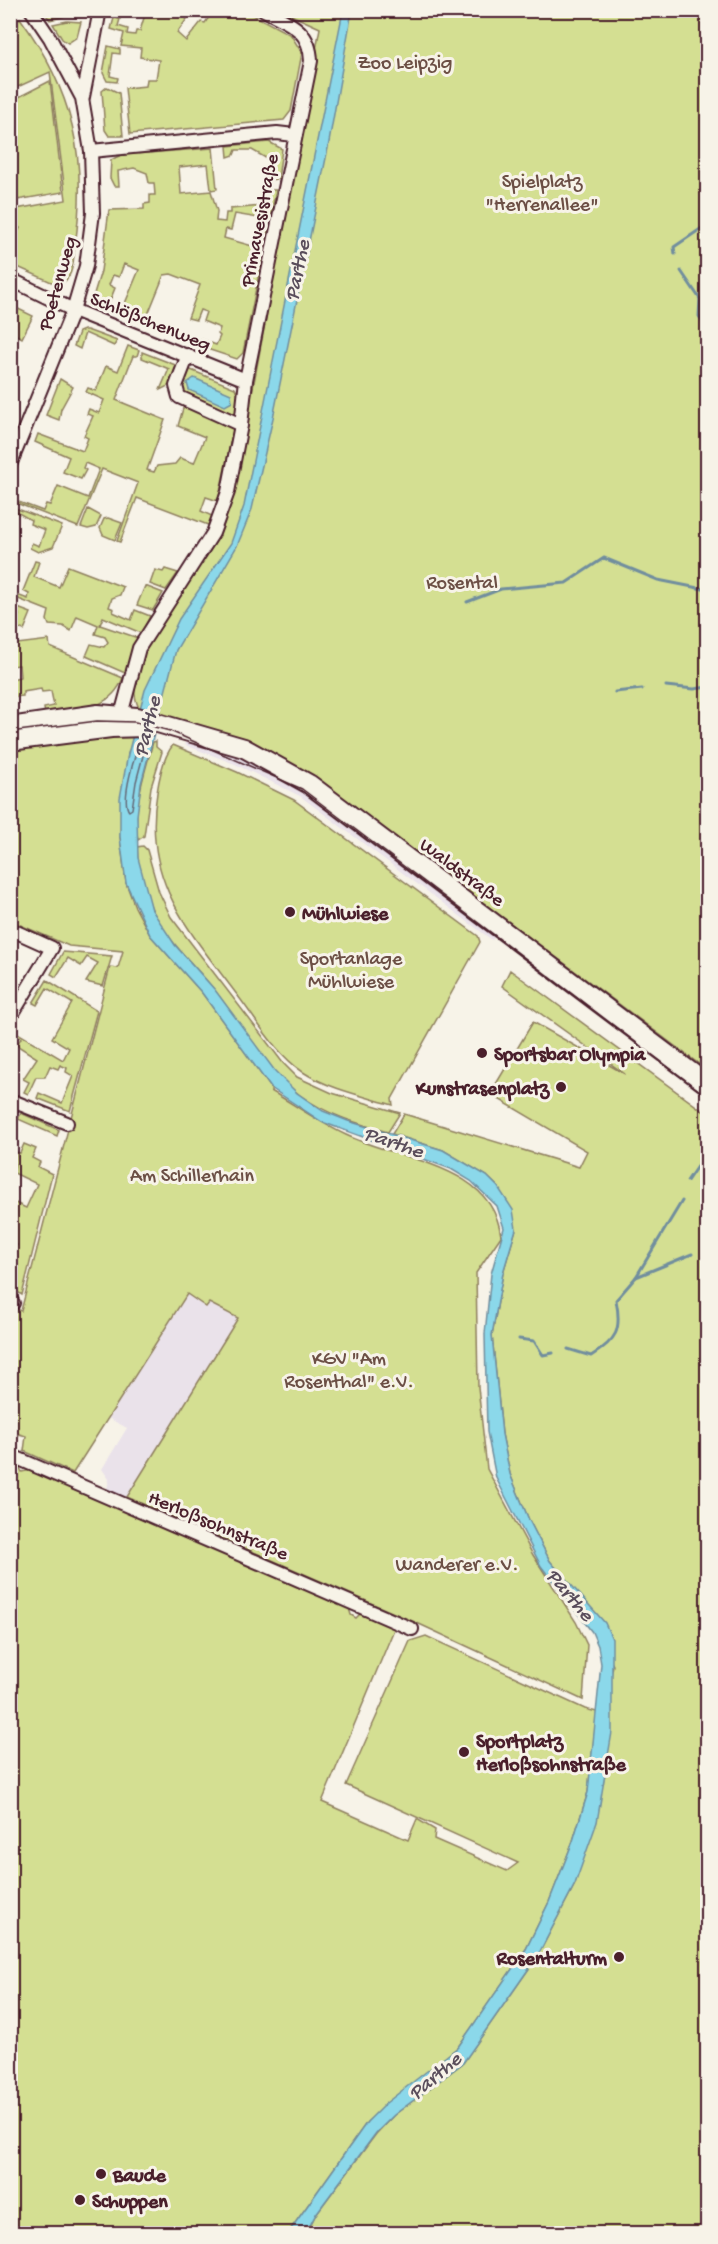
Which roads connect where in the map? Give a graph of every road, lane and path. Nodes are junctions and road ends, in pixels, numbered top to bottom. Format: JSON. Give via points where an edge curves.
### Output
{"nodes":[{"id":1,"x":32,"y":10,"type":"edge"},
{"id":2,"x":100,"y":10,"type":"edge"},
{"id":3,"x":264,"y":10,"type":"edge"},
{"id":4,"x":82,"y":98,"type":"junction"},
{"id":5,"x":294,"y":135,"type":"junction"},
{"id":6,"x":91,"y":150,"type":"junction"},
{"id":7,"x":10,"y":279,"type":"edge"},
{"id":8,"x":73,"y":310,"type":"junction"},
{"id":9,"x":188,"y":355,"type":"junction"},
{"id":10,"x":246,"y":380,"type":"junction"},
{"id":11,"x":241,"y":425,"type":"junction"},
{"id":12,"x":10,"y":465,"type":"edge"},
{"id":13,"x":131,"y":719,"type":"junction"},
{"id":14,"x":10,"y":727,"type":"edge"},
{"id":15,"x":10,"y":741,"type":"edge"},
{"id":16,"x":10,"y":929,"type":"edge"},
{"id":17,"x":10,"y":1018,"type":"edge"},
{"id":18,"x":708,"y":1085,"type":"edge"},
{"id":19,"x":10,"y":1100,"type":"edge"},
{"id":20,"x":67,"y":1123,"type":"dead end"},
{"id":21,"x":10,"y":1455,"type":"edge"},
{"id":22,"x":412,"y":1629,"type":"dead end"}],
"edges":[{"from":1,"to":4,"type":"street","name":"Poetenweg"},
{"from":2,"to":4,"type":"street"},
{"from":3,"to":5,"type":"street","name":"Primavesistraße","via":[[296,27],[310,48],[311,61]]},
{"from":4,"to":6,"type":"street","name":"Poetenweg"},
{"from":5,"to":6,"type":"street","via":[[277,133]]},
{"from":5,"to":10,"type":"street","name":"Primavesistraße"},
{"from":6,"to":8,"type":"street","name":"Poetenweg","via":[[91,239]]},
{"from":7,"to":8,"type":"street","name":"Schlößchenweg"},
{"from":8,"to":9,"type":"street","name":"Schlößchenweg"},
{"from":8,"to":12,"type":"street","name":"Poetenweg"},
{"from":9,"to":10,"type":"street","name":"Schlößchenweg"},
{"from":9,"to":11,"type":"street","via":[[176,386],[179,397]]},
{"from":10,"to":11,"type":"street","name":"Primavesistraße"},
{"from":11,"to":13,"type":"street","name":"Primavesistraße","via":[[228,492],[213,533],[139,648]]},
{"from":13,"to":14,"type":"main road","via":[[99,714]]},
{"from":13,"to":15,"type":"main road"},
{"from":13,"to":18,"type":"main road","name":"Waldstraße","via":[[243,748],[309,784]]},
{"from":16,"to":17,"type":"street","via":[[52,948]]},
{"from":19,"to":20,"type":"street"},
{"from":21,"to":22,"type":"street","name":"Herloßsohnstraße"}]}
